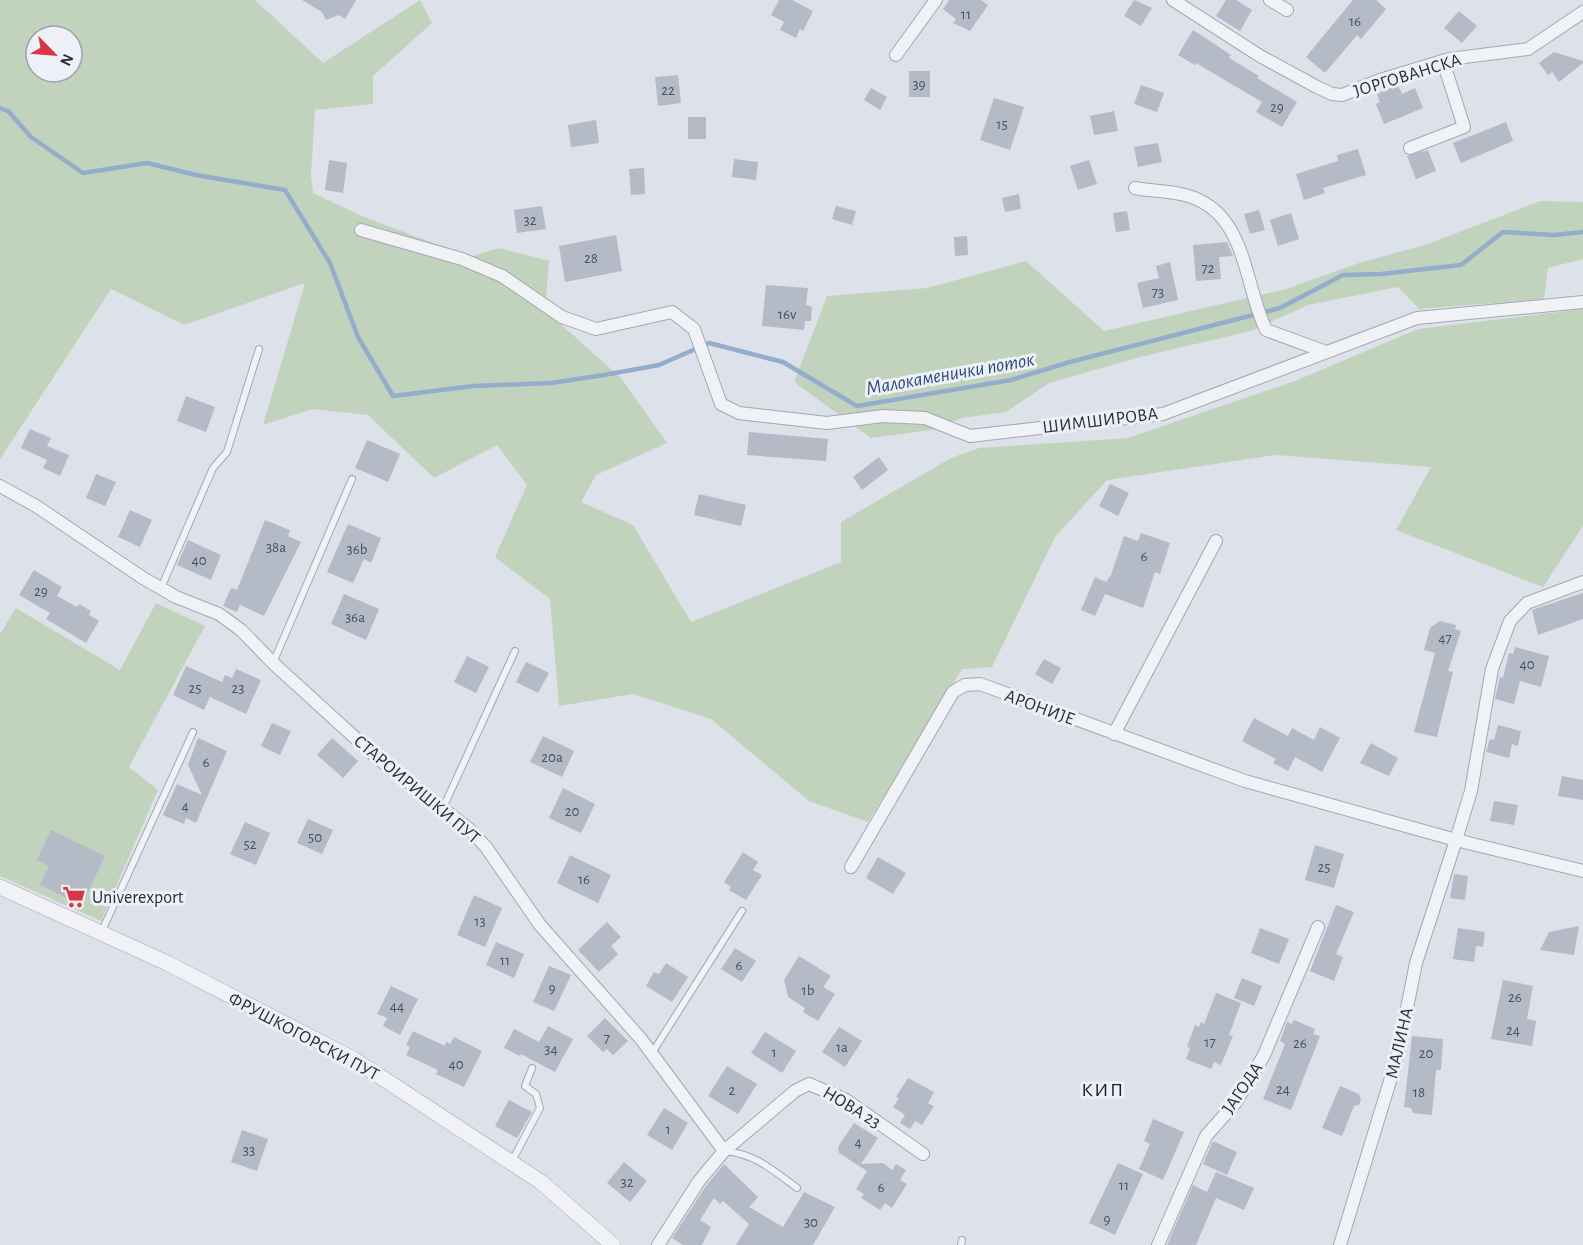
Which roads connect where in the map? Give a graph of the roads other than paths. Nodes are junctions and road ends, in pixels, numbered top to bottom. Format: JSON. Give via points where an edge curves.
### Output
{"nodes":[{"id":1,"x":936,"y":0,"type":"edge"},
{"id":2,"x":1173,"y":0,"type":"edge"},
{"id":3,"x":1270,"y":0,"type":"edge"},
{"id":4,"x":1287,"y":10,"type":"dead end"},
{"id":5,"x":1583,"y":12,"type":"edge"},
{"id":6,"x":896,"y":55,"type":"dead end"},
{"id":7,"x":1443,"y":61,"type":"junction"},
{"id":8,"x":1410,"y":148,"type":"dead end"},
{"id":9,"x":1134,"y":188,"type":"dead end"},
{"id":10,"x":361,"y":230,"type":"dead end"},
{"id":11,"x":1583,"y":302,"type":"edge"},
{"id":12,"x":259,"y":350,"type":"dead end"},
{"id":13,"x":1326,"y":352,"type":"junction"},
{"id":14,"x":352,"y":479,"type":"dead end"},
{"id":15,"x":0,"y":486,"type":"edge"},
{"id":16,"x":1216,"y":541,"type":"dead end"},
{"id":17,"x":1583,"y":582,"type":"edge"},
{"id":18,"x":160,"y":588,"type":"junction"},
{"id":19,"x":515,"y":651,"type":"dead end"},
{"id":20,"x":273,"y":663,"type":"junction"},
{"id":21,"x":193,"y":732,"type":"dead end"},
{"id":22,"x":1114,"y":734,"type":"junction"},
{"id":23,"x":442,"y":808,"type":"junction"},
{"id":24,"x":1456,"y":840,"type":"junction"},
{"id":25,"x":850,"y":867,"type":"dead end"},
{"id":26,"x":1583,"y":871,"type":"edge"},
{"id":27,"x":0,"y":887,"type":"edge"},
{"id":28,"x":742,"y":911,"type":"dead end"},
{"id":29,"x":1318,"y":927,"type":"dead end"},
{"id":30,"x":101,"y":933,"type":"junction"},
{"id":31,"x":652,"y":1053,"type":"junction"},
{"id":32,"x":532,"y":1068,"type":"dead end"},
{"id":33,"x":724,"y":1151,"type":"junction"},
{"id":34,"x":923,"y":1154,"type":"dead end"},
{"id":35,"x":511,"y":1163,"type":"junction"},
{"id":36,"x":797,"y":1188,"type":"dead end"},
{"id":37,"x":613,"y":1245,"type":"edge"},
{"id":38,"x":658,"y":1245,"type":"edge"},
{"id":39,"x":1158,"y":1245,"type":"edge"},
{"id":40,"x":1340,"y":1245,"type":"edge"}],
"edges":[{"from":1,"to":6,"type":"street"},
{"from":2,"to":7,"type":"street","name":"ЈОРГОВАНСКА","via":[[1260,56],[1332,94],[1357,91]]},
{"from":3,"to":4,"type":"street"},
{"from":5,"to":7,"type":"street","name":"ЈОРГОВАНСКА","via":[[1528,49]]},
{"from":7,"to":8,"type":"street","via":[[1464,127]]},
{"from":9,"to":13,"type":"street","via":[[1185,195],[1209,204],[1229,225],[1244,258],[1255,307],[1266,330]]},
{"from":10,"to":13,"type":"street","name":"ШИМШИРОВА","via":[[462,259],[502,276],[562,317],[596,329],[672,312],[694,329],[721,404],[739,413],[827,423],[883,416],[926,418],[970,436],[1163,414]]},
{"from":11,"to":13,"type":"street","name":"ШИМШИРОВА","via":[[1417,318]]},
{"from":12,"to":18,"type":"lane","via":[[227,452],[213,468]]},
{"from":14,"to":20,"type":"lane"},
{"from":15,"to":18,"type":"street","name":"СТАРОИРИШКИ ПУТ"},
{"from":16,"to":22,"type":"street"},
{"from":17,"to":24,"type":"street","name":"МАЛИНА","via":[[1527,603],[1510,621],[1492,669],[1471,791]]},
{"from":18,"to":20,"type":"street","name":"СТАРОИРИШКИ ПУТ","via":[[226,619]]},
{"from":19,"to":23,"type":"lane"},
{"from":20,"to":23,"type":"street","name":"СТАРОИРИШКИ ПУТ","via":[[375,756]]},
{"from":21,"to":30,"type":"lane"},
{"from":22,"to":24,"type":"street","via":[[1245,781]]},
{"from":22,"to":25,"type":"street","name":"АРОНИЈЕ","via":[[980,684],[961,686],[953,692]]},
{"from":23,"to":31,"type":"street","name":"СТАРОИРИШКИ ПУТ","via":[[486,847],[540,925]]},
{"from":24,"to":26,"type":"street"},
{"from":24,"to":40,"type":"street","name":"МАЛИНА","via":[[1416,963],[1398,1058]]},
{"from":27,"to":30,"type":"street","name":"ФРУШКОГОРСКИ ПУТ"},
{"from":28,"to":31,"type":"lane"},
{"from":29,"to":39,"type":"street","name":"ЈАГОДА","via":[[1264,1055],[1236,1102],[1206,1136]]},
{"from":30,"to":35,"type":"street","name":"ФРУШКОГОРСКИ ПУТ","via":[[355,1060]]},
{"from":31,"to":33,"type":"street","name":"СТАРОИРИШКИ ПУТ"},
{"from":32,"to":35,"type":"lane","via":[[525,1086],[536,1094],[540,1108]]},
{"from":33,"to":34,"type":"street","name":"НОВА 23","via":[[795,1090],[809,1084],[846,1100]]},
{"from":33,"to":36,"type":"lane","via":[[761,1160]]},
{"from":33,"to":38,"type":"street","via":[[699,1181]]},
{"from":35,"to":37,"type":"street","name":"ФРУШКОГОРСКИ ПУТ","via":[[541,1182]]}]}
